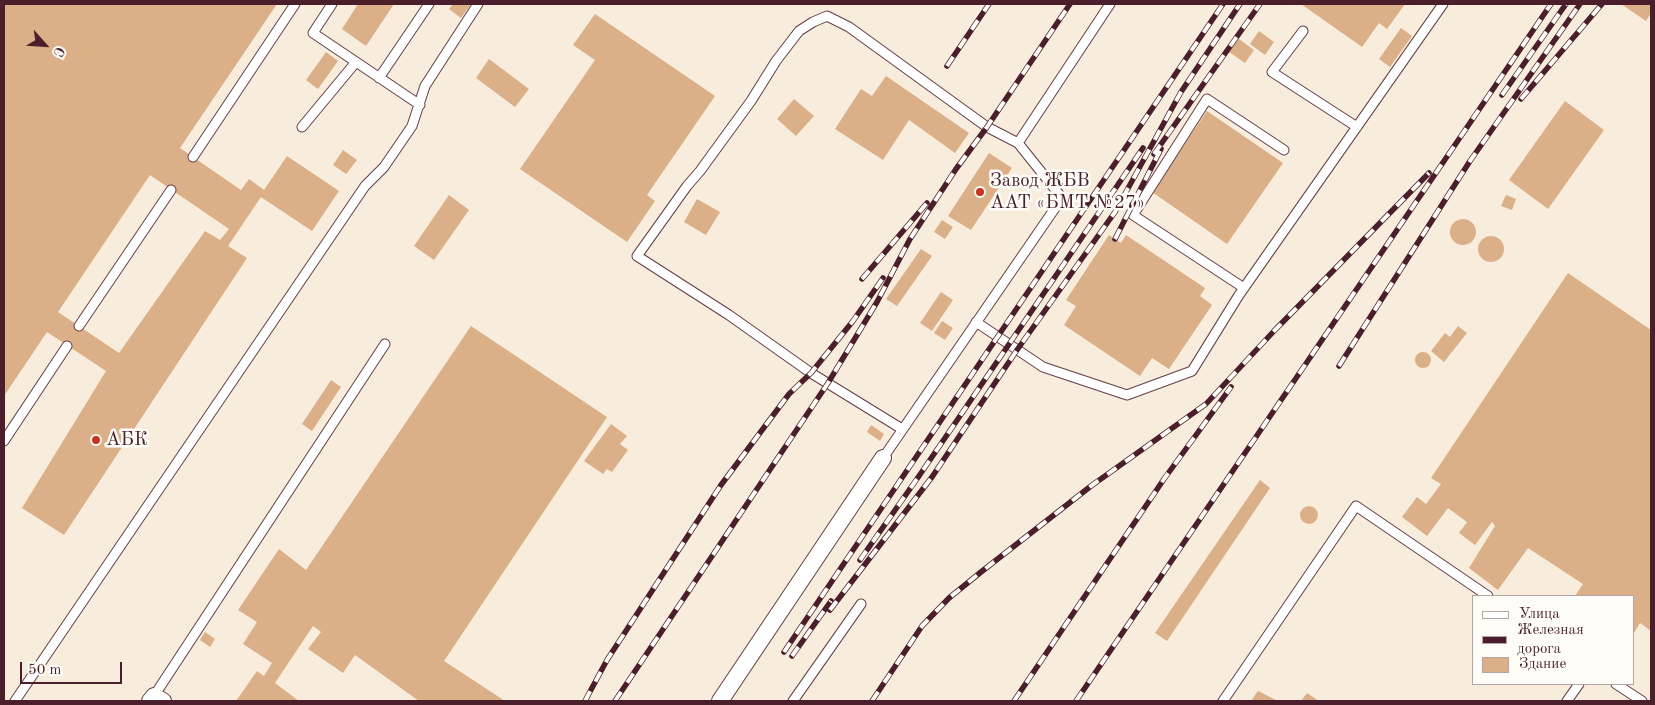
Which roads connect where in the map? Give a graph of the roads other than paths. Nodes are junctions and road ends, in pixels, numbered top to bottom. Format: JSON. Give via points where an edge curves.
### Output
{"nodes":[{"id":1,"x":295,"y":4,"type":"edge"},
{"id":2,"x":332,"y":4,"type":"edge"},
{"id":3,"x":429,"y":4,"type":"edge"},
{"id":4,"x":478,"y":4,"type":"edge"},
{"id":5,"x":1110,"y":4,"type":"edge"},
{"id":6,"x":1444,"y":4,"type":"edge"},
{"id":7,"x":1302,"y":31,"type":"dead end"},
{"id":8,"x":356,"y":62,"type":"junction"},
{"id":9,"x":379,"y":78,"type":"junction"},
{"id":10,"x":420,"y":105,"type":"junction"},
{"id":11,"x":302,"y":127,"type":"dead end"},
{"id":12,"x":1357,"y":127,"type":"junction"},
{"id":13,"x":1018,"y":143,"type":"junction"},
{"id":14,"x":1284,"y":150,"type":"dead end"},
{"id":15,"x":193,"y":157,"type":"dead end"},
{"id":16,"x":171,"y":190,"type":"dead end"},
{"id":17,"x":1244,"y":288,"type":"junction"},
{"id":18,"x":976,"y":322,"type":"junction"},
{"id":19,"x":79,"y":326,"type":"dead end"},
{"id":20,"x":385,"y":344,"type":"dead end"},
{"id":21,"x":67,"y":346,"type":"dead end"},
{"id":22,"x":902,"y":430,"type":"junction"},
{"id":23,"x":4,"y":441,"type":"edge"},
{"id":24,"x":883,"y":458,"type":"joint"},
{"id":25,"x":1487,"y":595,"type":"edge"},
{"id":26,"x":861,"y":604,"type":"dead end"},
{"id":27,"x":1578,"y":685,"type":"edge"},
{"id":28,"x":1618,"y":685,"type":"edge"},
{"id":29,"x":156,"y":699,"type":"edge"},
{"id":30,"x":15,"y":701,"type":"edge"},
{"id":31,"x":720,"y":701,"type":"edge"},
{"id":32,"x":793,"y":701,"type":"edge"},
{"id":33,"x":1223,"y":701,"type":"edge"},
{"id":34,"x":1567,"y":701,"type":"edge"},
{"id":35,"x":1642,"y":701,"type":"edge"}],
"edges":[{"from":1,"to":15,"type":"lane"},
{"from":2,"to":8,"type":"lane","via":[[314,33]]},
{"from":3,"to":9,"type":"lane"},
{"from":4,"to":10,"type":"lane","via":[[425,86]]},
{"from":5,"to":13,"type":"lane"},
{"from":6,"to":12,"type":"lane"},
{"from":7,"to":12,"type":"lane","via":[[1272,72]]},
{"from":8,"to":9,"type":"lane"},
{"from":8,"to":11,"type":"lane"},
{"from":9,"to":10,"type":"lane"},
{"from":10,"to":30,"type":"lane","via":[[412,126],[384,167],[365,186]]},
{"from":12,"to":17,"type":"lane"},
{"from":13,"to":18,"type":"lane","via":[[1062,198]]},
{"from":13,"to":22,"type":"lane","via":[[987,127],[849,28],[827,16],[799,31],[752,101],[637,256]]},
{"from":14,"to":17,"type":"lane","via":[[1207,99],[1133,215]]},
{"from":16,"to":19,"type":"lane"},
{"from":17,"to":18,"type":"lane","via":[[1192,371],[1127,395],[1043,367]]},
{"from":18,"to":22,"type":"lane"},
{"from":20,"to":29,"type":"lane"},
{"from":21,"to":23,"type":"lane"},
{"from":22,"to":24,"type":"lane"},
{"from":24,"to":31,"type":"street"},
{"from":25,"to":33,"type":"lane","via":[[1356,506]]},
{"from":26,"to":32,"type":"lane"},
{"from":27,"to":34,"type":"lane"},
{"from":28,"to":35,"type":"lane"}]}
